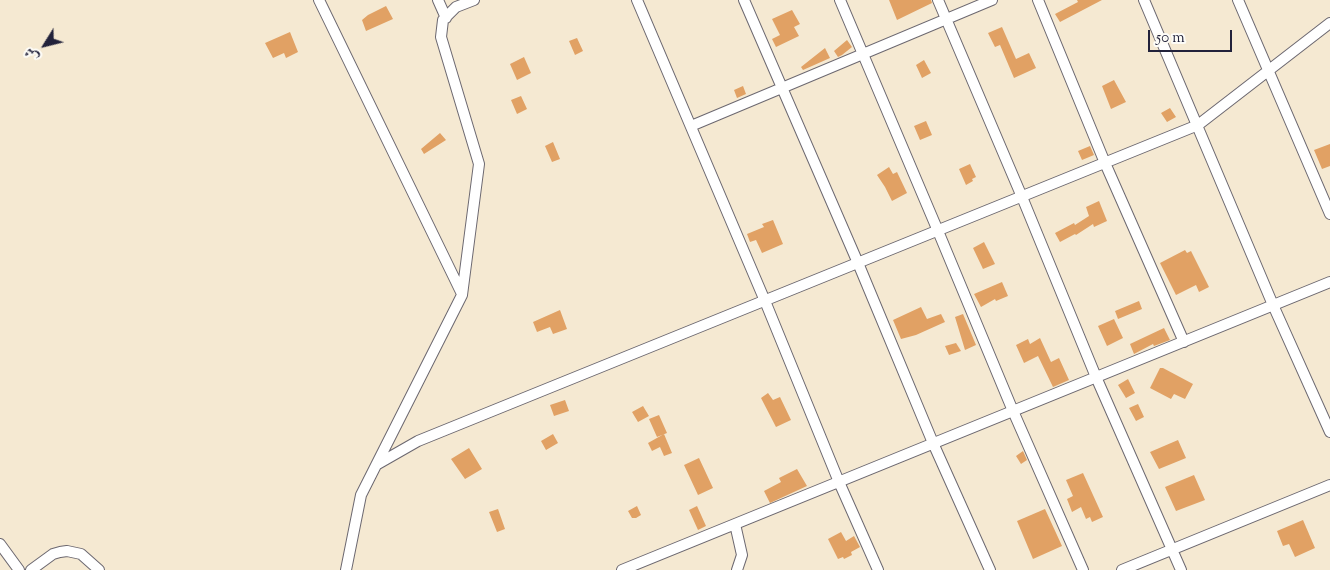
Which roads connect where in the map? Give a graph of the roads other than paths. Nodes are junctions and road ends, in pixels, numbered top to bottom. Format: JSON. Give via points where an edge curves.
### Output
{"nodes":[{"id":1,"x":319,"y":0,"type":"edge"},
{"id":2,"x":438,"y":0,"type":"edge"},
{"id":3,"x":474,"y":0,"type":"edge"},
{"id":4,"x":638,"y":0,"type":"edge"},
{"id":5,"x":744,"y":0,"type":"edge"},
{"id":6,"x":840,"y":0,"type":"edge"},
{"id":7,"x":938,"y":0,"type":"edge"},
{"id":8,"x":992,"y":0,"type":"edge"},
{"id":9,"x":1038,"y":0,"type":"edge"},
{"id":10,"x":1144,"y":0,"type":"edge"},
{"id":11,"x":1238,"y":0,"type":"edge"},
{"id":12,"x":446,"y":18,"type":"junction"},
{"id":13,"x":946,"y":19,"type":"junction"},
{"id":14,"x":1330,"y":23,"type":"edge"},
{"id":15,"x":863,"y":54,"type":"junction"},
{"id":16,"x":1268,"y":70,"type":"junction"},
{"id":17,"x":782,"y":88,"type":"junction"},
{"id":18,"x":1198,"y":124,"type":"junction"},
{"id":19,"x":691,"y":126,"type":"junction"},
{"id":20,"x":1105,"y":163,"type":"junction"},
{"id":21,"x":1022,"y":197,"type":"junction"},
{"id":22,"x":1330,"y":214,"type":"edge"},
{"id":23,"x":938,"y":231,"type":"junction"},
{"id":24,"x":858,"y":263,"type":"junction"},
{"id":25,"x":1330,"y":282,"type":"edge"},
{"id":26,"x":462,"y":295,"type":"junction"},
{"id":27,"x":765,"y":301,"type":"junction"},
{"id":28,"x":1273,"y":305,"type":"junction"},
{"id":29,"x":1184,"y":342,"type":"junction"},
{"id":30,"x":1096,"y":377,"type":"junction"},
{"id":31,"x":1013,"y":411,"type":"junction"},
{"id":32,"x":1330,"y":432,"type":"edge"},
{"id":33,"x":933,"y":443,"type":"junction"},
{"id":34,"x":376,"y":465,"type":"junction"},
{"id":35,"x":839,"y":482,"type":"junction"},
{"id":36,"x":1330,"y":486,"type":"edge"},
{"id":37,"x":735,"y":524,"type":"junction"},
{"id":38,"x":0,"y":544,"type":"edge"},
{"id":39,"x":1173,"y":549,"type":"junction"},
{"id":40,"x":19,"y":570,"type":"edge"},
{"id":41,"x":31,"y":570,"type":"edge"},
{"id":42,"x":99,"y":570,"type":"edge"},
{"id":43,"x":346,"y":570,"type":"edge"},
{"id":44,"x":622,"y":570,"type":"edge"},
{"id":45,"x":737,"y":570,"type":"edge"},
{"id":46,"x":878,"y":570,"type":"edge"},
{"id":47,"x":990,"y":570,"type":"edge"},
{"id":48,"x":1083,"y":570,"type":"edge"},
{"id":49,"x":1122,"y":570,"type":"edge"},
{"id":50,"x":1181,"y":570,"type":"edge"}],
"edges":[{"from":1,"to":26,"type":"street"},
{"from":2,"to":12,"type":"street"},
{"from":3,"to":12,"type":"street","via":[[456,7]]},
{"from":4,"to":19,"type":"street"},
{"from":5,"to":17,"type":"street"},
{"from":6,"to":15,"type":"street"},
{"from":7,"to":13,"type":"street"},
{"from":8,"to":13,"type":"street"},
{"from":9,"to":20,"type":"street"},
{"from":10,"to":18,"type":"street"},
{"from":11,"to":16,"type":"street"},
{"from":12,"to":26,"type":"street","via":[[441,38],[479,164]]},
{"from":13,"to":15,"type":"street"},
{"from":13,"to":21,"type":"street"},
{"from":14,"to":16,"type":"street"},
{"from":15,"to":17,"type":"street"},
{"from":15,"to":23,"type":"street"},
{"from":16,"to":18,"type":"street"},
{"from":16,"to":22,"type":"street"},
{"from":17,"to":19,"type":"street"},
{"from":17,"to":24,"type":"street"},
{"from":18,"to":20,"type":"street"},
{"from":18,"to":28,"type":"street"},
{"from":19,"to":27,"type":"street"},
{"from":20,"to":21,"type":"street"},
{"from":20,"to":29,"type":"street"},
{"from":21,"to":23,"type":"street"},
{"from":21,"to":30,"type":"street"},
{"from":23,"to":24,"type":"street"},
{"from":23,"to":31,"type":"street"},
{"from":24,"to":27,"type":"street"},
{"from":24,"to":33,"type":"street"},
{"from":25,"to":28,"type":"street"},
{"from":26,"to":34,"type":"street"},
{"from":27,"to":34,"type":"street","via":[[418,440]]},
{"from":27,"to":35,"type":"street"},
{"from":28,"to":29,"type":"street"},
{"from":28,"to":32,"type":"street"},
{"from":29,"to":30,"type":"street"},
{"from":30,"to":31,"type":"street"},
{"from":30,"to":39,"type":"street"},
{"from":31,"to":33,"type":"street"},
{"from":31,"to":48,"type":"street"},
{"from":33,"to":35,"type":"street"},
{"from":33,"to":47,"type":"street"},
{"from":34,"to":43,"type":"street","via":[[361,495]]},
{"from":35,"to":37,"type":"street"},
{"from":35,"to":46,"type":"street"},
{"from":36,"to":39,"type":"street"},
{"from":37,"to":44,"type":"street"},
{"from":37,"to":45,"type":"street","via":[[742,555]]},
{"from":38,"to":40,"type":"street"},
{"from":39,"to":49,"type":"street"},
{"from":39,"to":50,"type":"street"},
{"from":41,"to":42,"type":"street","via":[[54,554],[67,551],[81,554]]}]}
